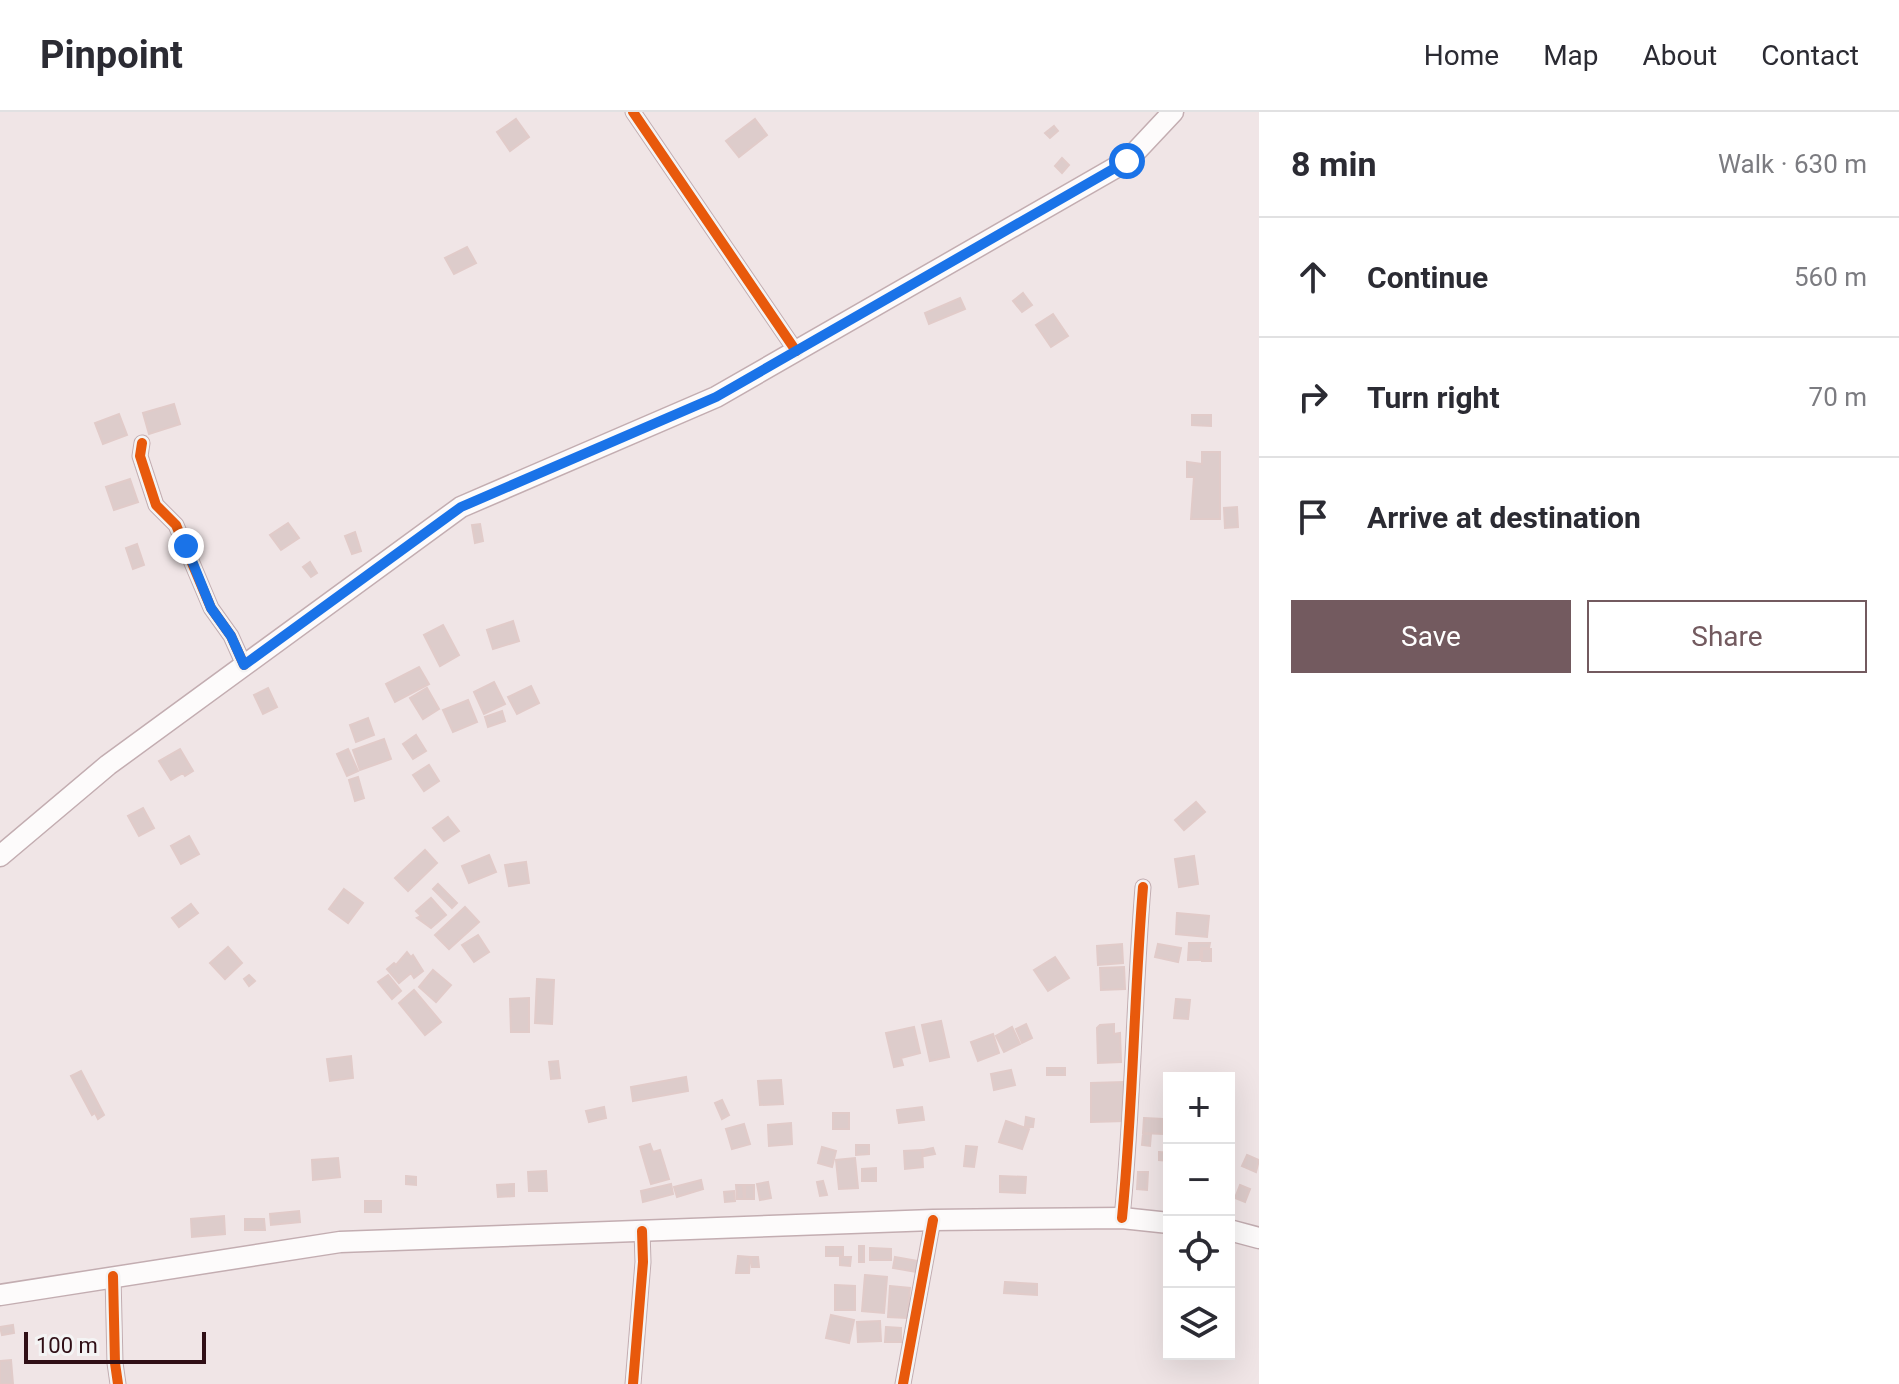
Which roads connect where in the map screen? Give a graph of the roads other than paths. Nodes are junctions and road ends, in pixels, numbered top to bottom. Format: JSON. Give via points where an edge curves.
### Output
{"nodes":[{"id":1,"x":633,"y":112,"type":"edge"},
{"id":2,"x":1173,"y":112,"type":"edge"},
{"id":3,"x":796,"y":351,"type":"junction"},
{"id":4,"x":142,"y":443,"type":"dead end"},
{"id":5,"x":244,"y":665,"type":"junction"},
{"id":6,"x":0,"y":856,"type":"edge"},
{"id":7,"x":1143,"y":887,"type":"dead end"},
{"id":8,"x":1122,"y":1218,"type":"junction"},
{"id":9,"x":933,"y":1220,"type":"junction"},
{"id":10,"x":1163,"y":1222,"type":"edge"},
{"id":11,"x":642,"y":1231,"type":"junction"},
{"id":12,"x":1235,"y":1232,"type":"edge"},
{"id":13,"x":1259,"y":1238,"type":"edge"},
{"id":14,"x":113,"y":1276,"type":"junction"},
{"id":15,"x":0,"y":1295,"type":"edge"},
{"id":16,"x":118,"y":1384,"type":"edge"},
{"id":17,"x":633,"y":1384,"type":"edge"},
{"id":18,"x":903,"y":1384,"type":"edge"}],
"edges":[{"from":1,"to":3,"type":"street"},
{"from":2,"to":3,"type":"main road","via":[[1127,161]]},
{"from":3,"to":5,"type":"main road","via":[[716,397],[461,507]]},
{"from":4,"to":5,"type":"street","via":[[140,456],[156,505],[176,525],[211,608]]},
{"from":5,"to":6,"type":"main road","via":[[108,765]]},
{"from":7,"to":8,"type":"street"},
{"from":8,"to":9,"type":"main road"},
{"from":8,"to":10,"type":"main road"},
{"from":9,"to":11,"type":"main road"},
{"from":9,"to":18,"type":"street"},
{"from":11,"to":14,"type":"main road","via":[[340,1242]]},
{"from":11,"to":17,"type":"street"},
{"from":12,"to":13,"type":"main road"},
{"from":14,"to":15,"type":"main road"},
{"from":14,"to":16,"type":"street"}]}
